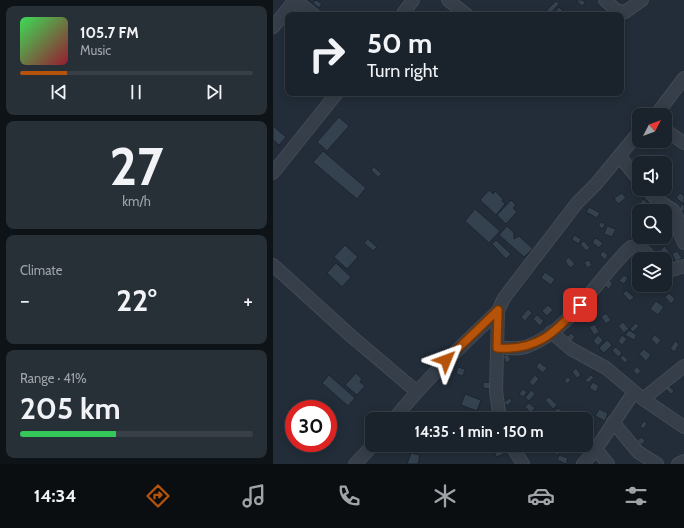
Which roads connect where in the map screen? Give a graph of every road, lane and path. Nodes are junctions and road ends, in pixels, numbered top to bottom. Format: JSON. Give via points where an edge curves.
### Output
{"nodes":[{"id":1,"x":295,"y":0,"type":"edge"},
{"id":2,"x":413,"y":0,"type":"edge"},
{"id":3,"x":448,"y":0,"type":"edge"},
{"id":4,"x":605,"y":0,"type":"edge"},
{"id":5,"x":642,"y":0,"type":"edge"},
{"id":6,"x":285,"y":12,"type":"edge"},
{"id":7,"x":285,"y":12,"type":"edge"},
{"id":8,"x":310,"y":12,"type":"edge"},
{"id":9,"x":404,"y":12,"type":"edge"},
{"id":10,"x":463,"y":12,"type":"edge"},
{"id":11,"x":620,"y":12,"type":"edge"},
{"id":12,"x":624,"y":13,"type":"edge"},
{"id":13,"x":273,"y":27,"type":"edge"},
{"id":14,"x":684,"y":78,"type":"edge"},
{"id":15,"x":335,"y":96,"type":"edge"},
{"id":16,"x":661,"y":108,"type":"edge"},
{"id":17,"x":672,"y":135,"type":"edge"},
{"id":18,"x":632,"y":141,"type":"edge"},
{"id":19,"x":684,"y":143,"type":"edge"},
{"id":20,"x":620,"y":157,"type":"junction"},
{"id":21,"x":632,"y":172,"type":"edge"},
{"id":22,"x":273,"y":174,"type":"edge"},
{"id":23,"x":653,"y":196,"type":"edge"},
{"id":24,"x":684,"y":243,"type":"edge"},
{"id":25,"x":645,"y":252,"type":"edge"},
{"id":26,"x":273,"y":264,"type":"edge"},
{"id":27,"x":684,"y":266,"type":"edge"},
{"id":28,"x":672,"y":270,"type":"edge"},
{"id":29,"x":498,"y":310,"type":"junction"},
{"id":30,"x":551,"y":332,"type":"junction"},
{"id":31,"x":497,"y":348,"type":"junction"},
{"id":32,"x":684,"y":366,"type":"edge"},
{"id":33,"x":416,"y":391,"type":"junction"},
{"id":34,"x":639,"y":396,"type":"junction"},
{"id":35,"x":399,"y":412,"type":"edge"},
{"id":36,"x":500,"y":412,"type":"edge"},
{"id":37,"x":613,"y":422,"type":"junction"},
{"id":38,"x":684,"y":427,"type":"edge"},
{"id":39,"x":596,"y":449,"type":"junction"},
{"id":40,"x":366,"y":452,"type":"edge"},
{"id":41,"x":515,"y":452,"type":"edge"},
{"id":42,"x":684,"y":462,"type":"edge"},
{"id":43,"x":355,"y":464,"type":"edge"},
{"id":44,"x":523,"y":464,"type":"edge"},
{"id":45,"x":583,"y":464,"type":"edge"},
{"id":46,"x":607,"y":464,"type":"edge"},
{"id":47,"x":657,"y":464,"type":"edge"},
{"id":48,"x":678,"y":464,"type":"edge"}],
"edges":[{"from":1,"to":7,"type":"street"},
{"from":1,"to":8,"type":"street"},
{"from":2,"to":9,"type":"street"},
{"from":3,"to":10,"type":"street"},
{"from":4,"to":11,"type":"street"},
{"from":5,"to":12,"type":"street"},
{"from":6,"to":13,"type":"street"},
{"from":14,"to":16,"type":"street"},
{"from":15,"to":22,"type":"street"},
{"from":17,"to":19,"type":"street"},
{"from":18,"to":20,"type":"street"},
{"from":20,"to":21,"type":"street"},
{"from":20,"to":29,"type":"street","via":[[577,203],[504,298]]},
{"from":23,"to":24,"type":"street","via":[[673,210]]},
{"from":25,"to":30,"type":"street","via":[[636,246],[631,247],[568,318]]},
{"from":26,"to":33,"type":"street","via":[[351,336]]},
{"from":27,"to":28,"type":"street"},
{"from":29,"to":31,"type":"street"},
{"from":29,"to":33,"type":"street"},
{"from":30,"to":31,"type":"street","via":[[527,347]]},
{"from":30,"to":34,"type":"street","via":[[571,349],[607,368]]},
{"from":31,"to":36,"type":"street","via":[[496,392]]},
{"from":32,"to":34,"type":"street"},
{"from":33,"to":35,"type":"street"},
{"from":34,"to":37,"type":"street"},
{"from":34,"to":38,"type":"street"},
{"from":37,"to":39,"type":"street"},
{"from":37,"to":47,"type":"street","via":[[638,452]]},
{"from":39,"to":45,"type":"street"},
{"from":39,"to":46,"type":"street"},
{"from":40,"to":43,"type":"street"},
{"from":41,"to":44,"type":"street"},
{"from":42,"to":48,"type":"street"}]}
